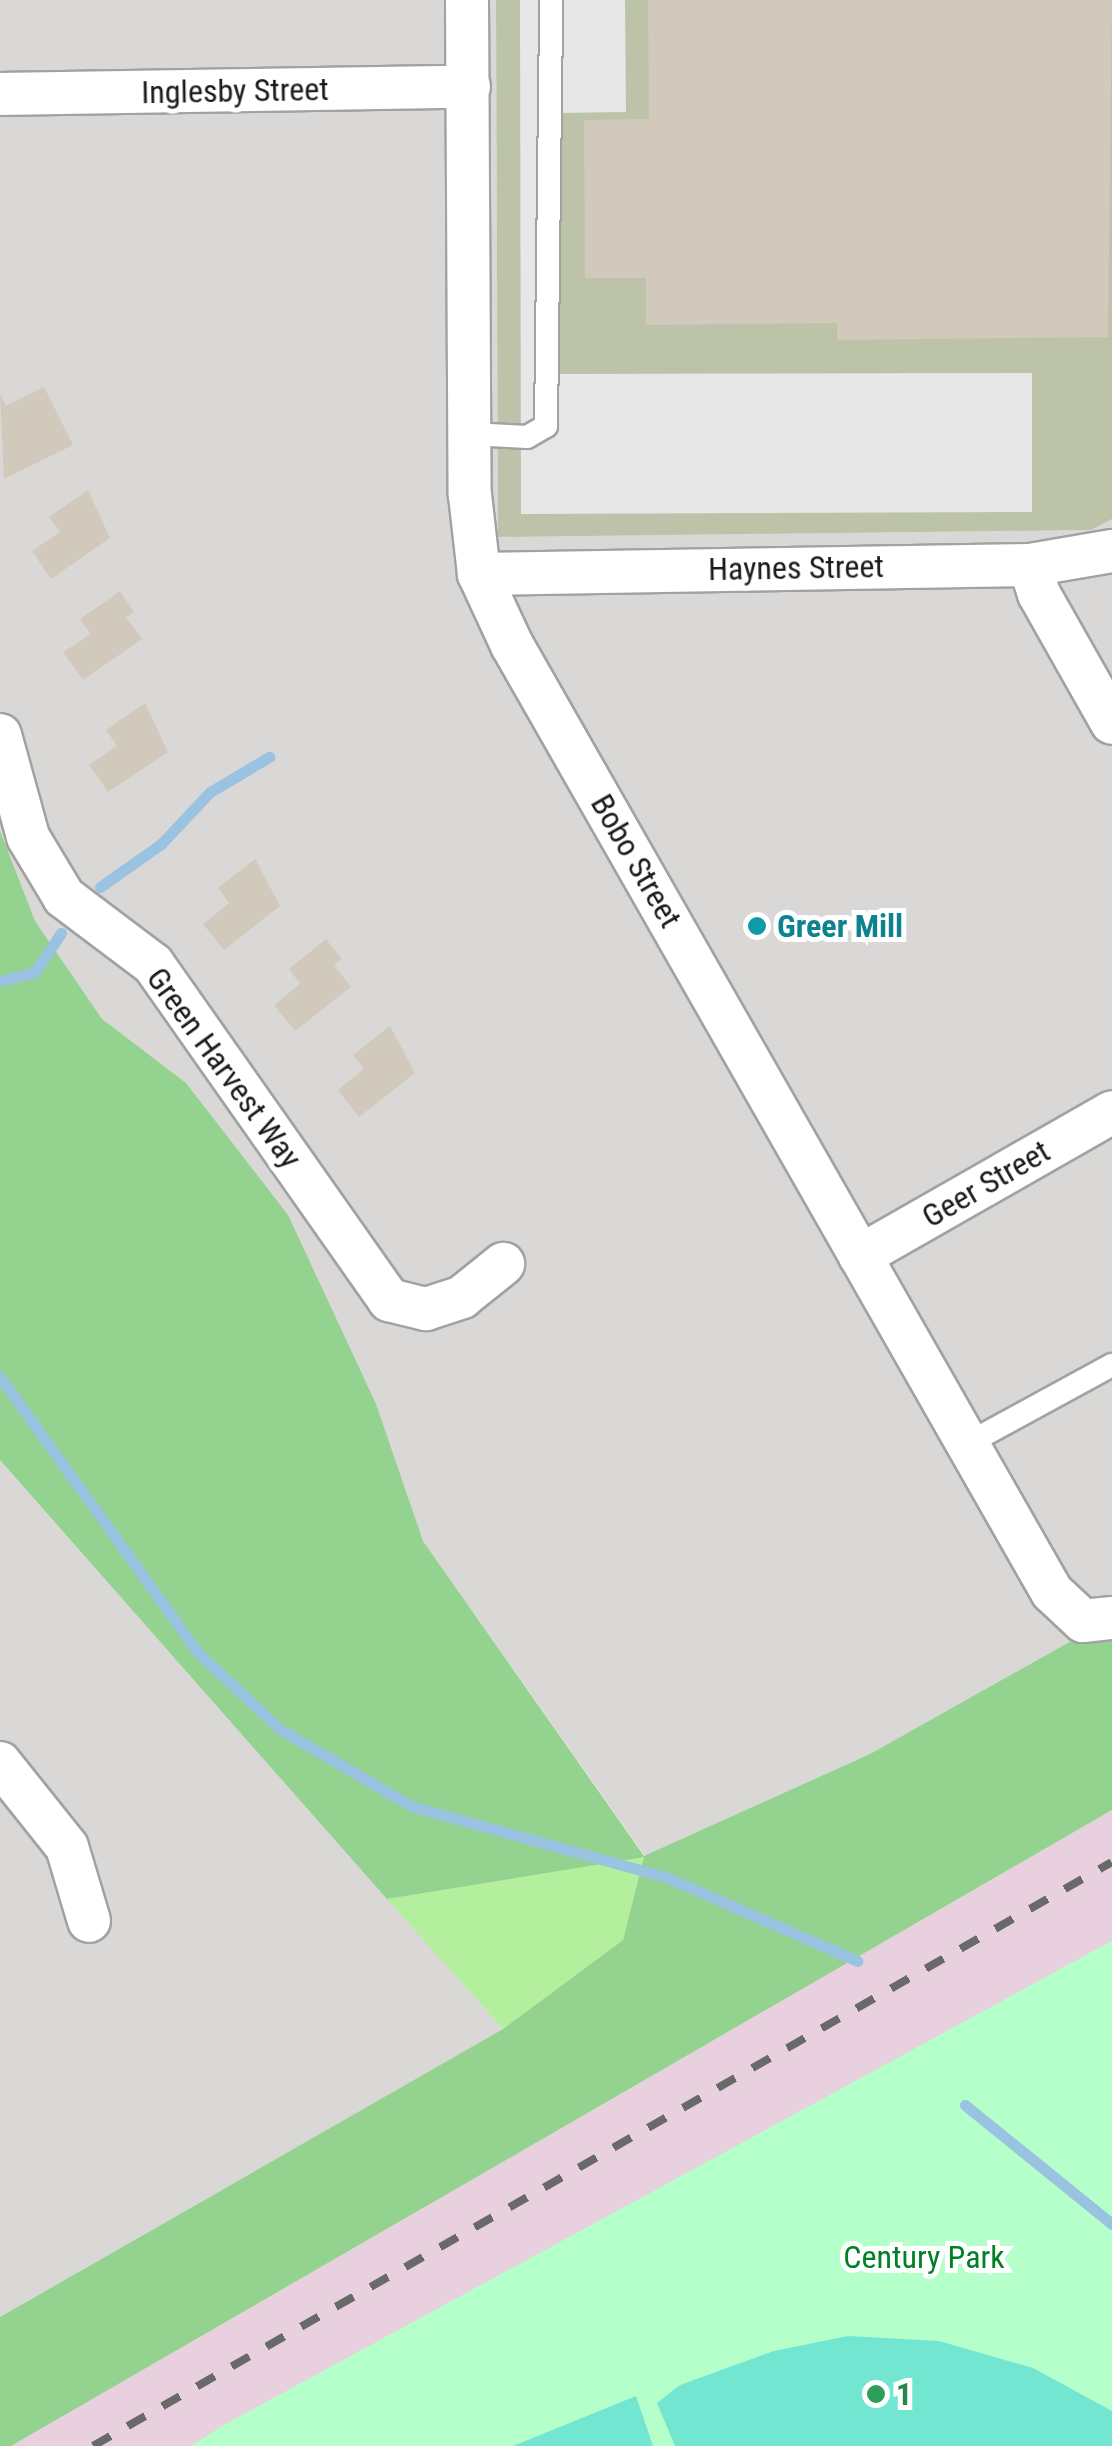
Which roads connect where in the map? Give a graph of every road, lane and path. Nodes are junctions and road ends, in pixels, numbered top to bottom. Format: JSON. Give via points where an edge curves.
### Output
{"nodes":[{"id":1,"x":467,"y":0,"type":"edge"},
{"id":2,"x":551,"y":0,"type":"edge"},
{"id":3,"x":469,"y":87,"type":"junction"},
{"id":4,"x":0,"y":94,"type":"edge"},
{"id":5,"x":471,"y":434,"type":"junction"},
{"id":6,"x":1112,"y":551,"type":"edge"},
{"id":7,"x":1030,"y":565,"type":"junction"},
{"id":8,"x":478,"y":574,"type":"junction"},
{"id":9,"x":1112,"y":724,"type":"edge"},
{"id":10,"x":0,"y":735,"type":"edge"},
{"id":11,"x":1112,"y":1112,"type":"edge"},
{"id":12,"x":860,"y":1256,"type":"junction"},
{"id":13,"x":503,"y":1264,"type":"dead end"},
{"id":14,"x":1112,"y":1364,"type":"edge"},
{"id":15,"x":967,"y":1444,"type":"junction"},
{"id":16,"x":1106,"y":1621,"type":"edge"},
{"id":17,"x":0,"y":1763,"type":"edge"},
{"id":18,"x":89,"y":1921,"type":"dead end"}],
"edges":[{"from":1,"to":3,"type":"street","name":"Bobo Street"},
{"from":2,"to":5,"type":"lane","via":[[546,426],[527,437]]},
{"from":3,"to":4,"type":"street","name":"Inglesby Street"},
{"from":3,"to":5,"type":"street","name":"Bobo Street"},
{"from":5,"to":8,"type":"street","name":"Bobo Street"},
{"from":6,"to":7,"type":"street","name":"Haynes Street"},
{"from":7,"to":8,"type":"street","name":"Haynes Street"},
{"from":7,"to":9,"type":"street","via":[[1039,594]]},
{"from":8,"to":12,"type":"street","name":"Bobo Street"},
{"from":10,"to":13,"type":"street","name":"Green Harvest Way","via":[[28,837],[64,898],[153,964],[389,1300],[426,1309],[462,1297]]},
{"from":11,"to":12,"type":"street","name":"Geer Street"},
{"from":12,"to":15,"type":"street","name":"Bobo Street"},
{"from":14,"to":15,"type":"lane"},
{"from":15,"to":16,"type":"street","name":"Bobo Street","via":[[1052,1592],[1070,1614]]},
{"from":17,"to":18,"type":"street","via":[[66,1847]]}]}
